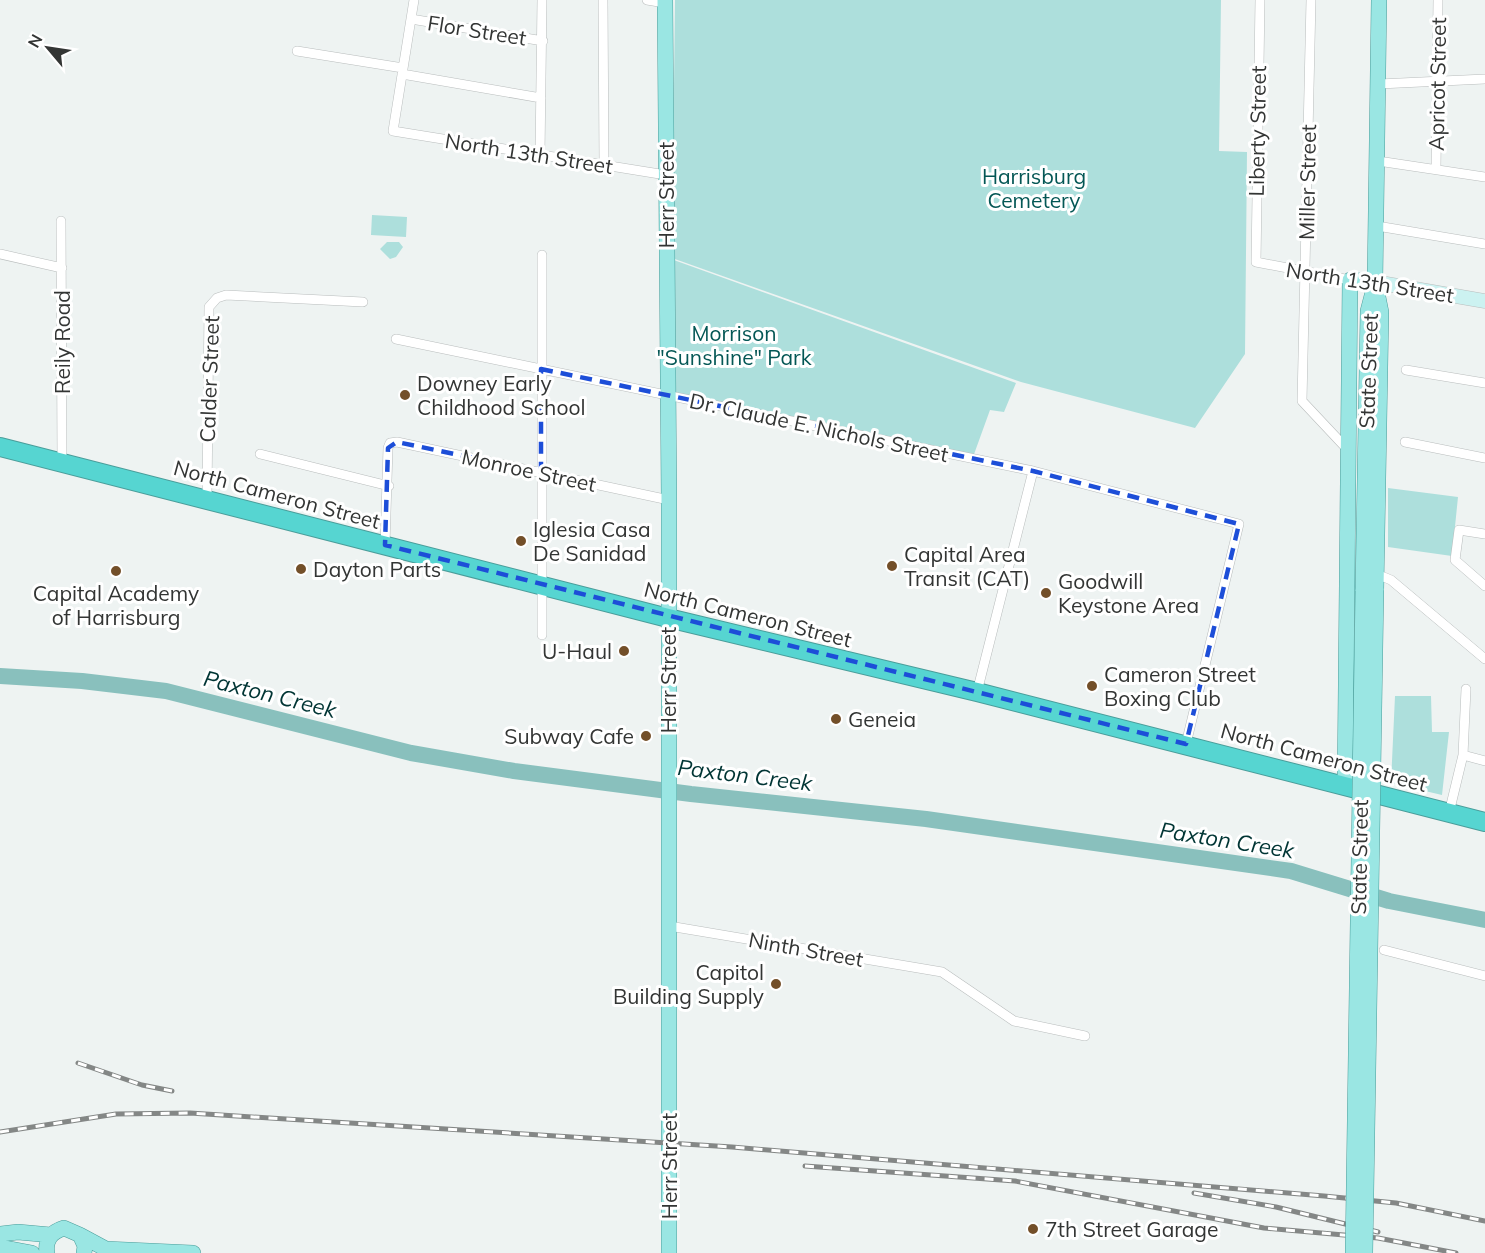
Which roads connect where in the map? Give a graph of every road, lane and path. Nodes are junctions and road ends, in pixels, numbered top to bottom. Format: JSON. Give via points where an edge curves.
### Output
{"nodes":[{"id":1,"x":414,"y":0,"type":"edge"},
{"id":2,"x":542,"y":0,"type":"edge"},
{"id":3,"x":603,"y":0,"type":"edge"},
{"id":4,"x":647,"y":0,"type":"edge"},
{"id":5,"x":1260,"y":0,"type":"edge"},
{"id":6,"x":1311,"y":0,"type":"edge"},
{"id":7,"x":1379,"y":0,"type":"edge"},
{"id":8,"x":1438,"y":0,"type":"edge"},
{"id":9,"x":665,"y":1,"type":"edge"},
{"id":10,"x":411,"y":19,"type":"junction"},
{"id":11,"x":543,"y":41,"type":"junction"},
{"id":12,"x":297,"y":51,"type":"dead end"},
{"id":13,"x":403,"y":71,"type":"junction"},
{"id":14,"x":1485,"y":79,"type":"edge"},
{"id":15,"x":1437,"y":81,"type":"junction"},
{"id":16,"x":1379,"y":84,"type":"junction"},
{"id":17,"x":541,"y":98,"type":"junction"},
{"id":18,"x":540,"y":155,"type":"junction"},
{"id":19,"x":1378,"y":161,"type":"junction"},
{"id":20,"x":604,"y":165,"type":"junction"},
{"id":21,"x":1436,"y":169,"type":"junction"},
{"id":22,"x":666,"y":175,"type":"junction"},
{"id":23,"x":1485,"y":177,"type":"edge"},
{"id":24,"x":61,"y":221,"type":"dead end"},
{"id":25,"x":1377,"y":226,"type":"junction"},
{"id":26,"x":1485,"y":244,"type":"edge"},
{"id":27,"x":0,"y":254,"type":"edge"},
{"id":28,"x":542,"y":255,"type":"dead end"},
{"id":29,"x":1256,"y":262,"type":"joint"},
{"id":30,"x":62,"y":268,"type":"junction"},
{"id":31,"x":1305,"y":273,"type":"junction"},
{"id":32,"x":1350,"y":280,"type":"junction"},
{"id":33,"x":1375,"y":282,"type":"junction"},
{"id":34,"x":1485,"y":301,"type":"edge"},
{"id":35,"x":363,"y":302,"type":"dead end"},
{"id":36,"x":396,"y":339,"type":"dead end"},
{"id":37,"x":542,"y":369,"type":"junction"},
{"id":38,"x":1406,"y":370,"type":"dead end"},
{"id":39,"x":1485,"y":383,"type":"edge"},
{"id":40,"x":668,"y":395,"type":"junction"},
{"id":41,"x":1405,"y":442,"type":"dead end"},
{"id":42,"x":0,"y":447,"type":"edge"},
{"id":43,"x":1348,"y":450,"type":"junction"},
{"id":44,"x":260,"y":454,"type":"dead end"},
{"id":45,"x":1485,"y":458,"type":"edge"},
{"id":46,"x":62,"y":463,"type":"junction"},
{"id":47,"x":1033,"y":471,"type":"junction"},
{"id":48,"x":542,"y":472,"type":"junction"},
{"id":49,"x":389,"y":486,"type":"junction"},
{"id":50,"x":207,"y":498,"type":"junction"},
{"id":51,"x":669,"y":500,"type":"junction"},
{"id":52,"x":1485,"y":534,"type":"edge"},
{"id":53,"x":385,"y":545,"type":"junction"},
{"id":54,"x":1370,"y":572,"type":"junction"},
{"id":55,"x":542,"y":584,"type":"junction"},
{"id":56,"x":1485,"y":586,"type":"edge"},
{"id":57,"x":1370,"y":590,"type":"junction"},
{"id":58,"x":668,"y":618,"type":"junction"},
{"id":59,"x":542,"y":635,"type":"dead end"},
{"id":60,"x":1485,"y":659,"type":"edge"},
{"id":61,"x":1466,"y":689,"type":"dead end"},
{"id":62,"x":977,"y":692,"type":"junction"},
{"id":63,"x":1186,"y":744,"type":"junction"},
{"id":64,"x":1463,"y":755,"type":"junction"},
{"id":65,"x":1485,"y":761,"type":"edge"},
{"id":66,"x":1345,"y":787,"type":"junction"},
{"id":67,"x":1449,"y":813,"type":"junction"},
{"id":68,"x":1485,"y":822,"type":"edge"},
{"id":69,"x":669,"y":926,"type":"junction"},
{"id":70,"x":1384,"y":950,"type":"dead end"},
{"id":71,"x":1485,"y":976,"type":"edge"},
{"id":72,"x":1085,"y":1036,"type":"dead end"},
{"id":73,"x":0,"y":1234,"type":"edge"},
{"id":74,"x":51,"y":1234,"type":"junction"},
{"id":75,"x":80,"y":1235,"type":"junction"},
{"id":76,"x":0,"y":1246,"type":"edge"},
{"id":77,"x":148,"y":1251,"type":"edge"},
{"id":78,"x":32,"y":1253,"type":"edge"},
{"id":79,"x":47,"y":1253,"type":"edge"},
{"id":80,"x":84,"y":1253,"type":"edge"},
{"id":81,"x":193,"y":1253,"type":"edge"},
{"id":82,"x":669,"y":1253,"type":"edge"},
{"id":83,"x":1353,"y":1253,"type":"edge"},
{"id":84,"x":1365,"y":1253,"type":"edge"}],
"edges":[{"from":1,"to":10,"type":"street"},
{"from":2,"to":11,"type":"street"},
{"from":3,"to":20,"type":"street"},
{"from":4,"to":9,"type":"street"},
{"from":5,"to":29,"type":"street","name":"Liberty Street"},
{"from":6,"to":31,"type":"street","name":"Miller Street"},
{"from":7,"to":16,"type":"main road","name":"State Street"},
{"from":8,"to":15,"type":"street","name":"Apricot Street"},
{"from":9,"to":22,"type":"main road","name":"Herr Street"},
{"from":10,"to":11,"type":"street","name":"Flor Street"},
{"from":10,"to":13,"type":"street"},
{"from":11,"to":17,"type":"street"},
{"from":12,"to":13,"type":"street"},
{"from":13,"to":17,"type":"street"},
{"from":13,"to":18,"type":"street","name":"North 13th Street","via":[[393,131]]},
{"from":14,"to":15,"type":"street"},
{"from":15,"to":16,"type":"street"},
{"from":15,"to":21,"type":"street","name":"Apricot Street"},
{"from":16,"to":19,"type":"main road","name":"State Street"},
{"from":17,"to":18,"type":"street"},
{"from":18,"to":20,"type":"street","name":"North 13th Street"},
{"from":19,"to":21,"type":"street"},
{"from":19,"to":25,"type":"main road","name":"State Street"},
{"from":20,"to":22,"type":"street","name":"North 13th Street"},
{"from":21,"to":23,"type":"street"},
{"from":22,"to":40,"type":"main road","name":"Herr Street"},
{"from":24,"to":30,"type":"street","name":"Reily Road"},
{"from":25,"to":26,"type":"street"},
{"from":25,"to":33,"type":"main road","name":"State Street"},
{"from":27,"to":30,"type":"street"},
{"from":28,"to":37,"type":"street"},
{"from":29,"to":31,"type":"street","name":"North 13th Street"},
{"from":30,"to":46,"type":"street","name":"Reily Road"},
{"from":31,"to":32,"type":"street","name":"North 13th Street"},
{"from":31,"to":43,"type":"street","name":"Miller Street","via":[[1302,401]]},
{"from":32,"to":33,"type":"main road","name":"North 13th Street"},
{"from":32,"to":43,"type":"main road","name":"State Street"},
{"from":33,"to":34,"type":"main road","name":"North 13th Street"},
{"from":33,"to":54,"type":"main road","name":"State Street","via":[[1368,311]]},
{"from":35,"to":50,"type":"street","name":"Calder Street","via":[[226,295],[209,307]]},
{"from":36,"to":37,"type":"street","name":"Dr. Claude E. Nichols Street"},
{"from":37,"to":40,"type":"street","name":"Dr. Claude E. Nichols Street"},
{"from":37,"to":48,"type":"street"},
{"from":38,"to":39,"type":"street"},
{"from":40,"to":47,"type":"street","name":"Dr. Claude E. Nichols Street"},
{"from":40,"to":51,"type":"main road","name":"Herr Street"},
{"from":41,"to":45,"type":"street"},
{"from":42,"to":46,"type":"highway","name":"North Cameron Street"},
{"from":43,"to":66,"type":"main road","name":"State Street"},
{"from":44,"to":49,"type":"street"},
{"from":46,"to":50,"type":"highway","name":"North Cameron Street"},
{"from":47,"to":62,"type":"street"},
{"from":47,"to":63,"type":"street","name":"Dr. Claude E. Nichols Street","via":[[1239,524]]},
{"from":48,"to":49,"type":"street","name":"Monroe Street","via":[[397,442],[387,448]]},
{"from":48,"to":51,"type":"street","name":"Monroe Street"},
{"from":48,"to":55,"type":"street"},
{"from":49,"to":53,"type":"street"},
{"from":50,"to":53,"type":"highway","name":"North Cameron Street"},
{"from":51,"to":58,"type":"main road","name":"Herr Street"},
{"from":52,"to":56,"type":"street","via":[[1459,530],[1455,560]]},
{"from":53,"to":55,"type":"highway","name":"North Cameron Street"},
{"from":54,"to":57,"type":"main road","name":"State Street"},
{"from":54,"to":60,"type":"street","via":[[1391,580]]},
{"from":55,"to":58,"type":"highway","name":"North Cameron Street"},
{"from":55,"to":59,"type":"street"},
{"from":57,"to":83,"type":"main road","name":"State Street","bridge":true},
{"from":57,"to":84,"type":"main road","name":"State Street","bridge":true},
{"from":58,"to":62,"type":"highway","name":"North Cameron Street"},
{"from":58,"to":69,"type":"main road","name":"Herr Street"},
{"from":61,"to":64,"type":"street"},
{"from":62,"to":63,"type":"highway","name":"North Cameron Street"},
{"from":63,"to":66,"type":"highway","name":"North Cameron Street"},
{"from":64,"to":65,"type":"street"},
{"from":64,"to":67,"type":"street"},
{"from":66,"to":67,"type":"highway","name":"North Cameron Street"},
{"from":67,"to":68,"type":"highway","name":"North Cameron Street"},
{"from":69,"to":72,"type":"street","name":"Ninth Street","via":[[942,972],[1014,1021]]},
{"from":69,"to":82,"type":"main road","name":"Herr Street"},
{"from":70,"to":71,"type":"street"},
{"from":73,"to":74,"type":"main road"},
{"from":74,"to":75,"type":"main road","via":[[64,1228]]},
{"from":74,"to":79,"type":"main road"},
{"from":75,"to":77,"type":"main road","via":[[106,1248]]},
{"from":75,"to":80,"type":"main road"},
{"from":76,"to":78,"type":"main road"},
{"from":77,"to":81,"type":"main road"}]}
